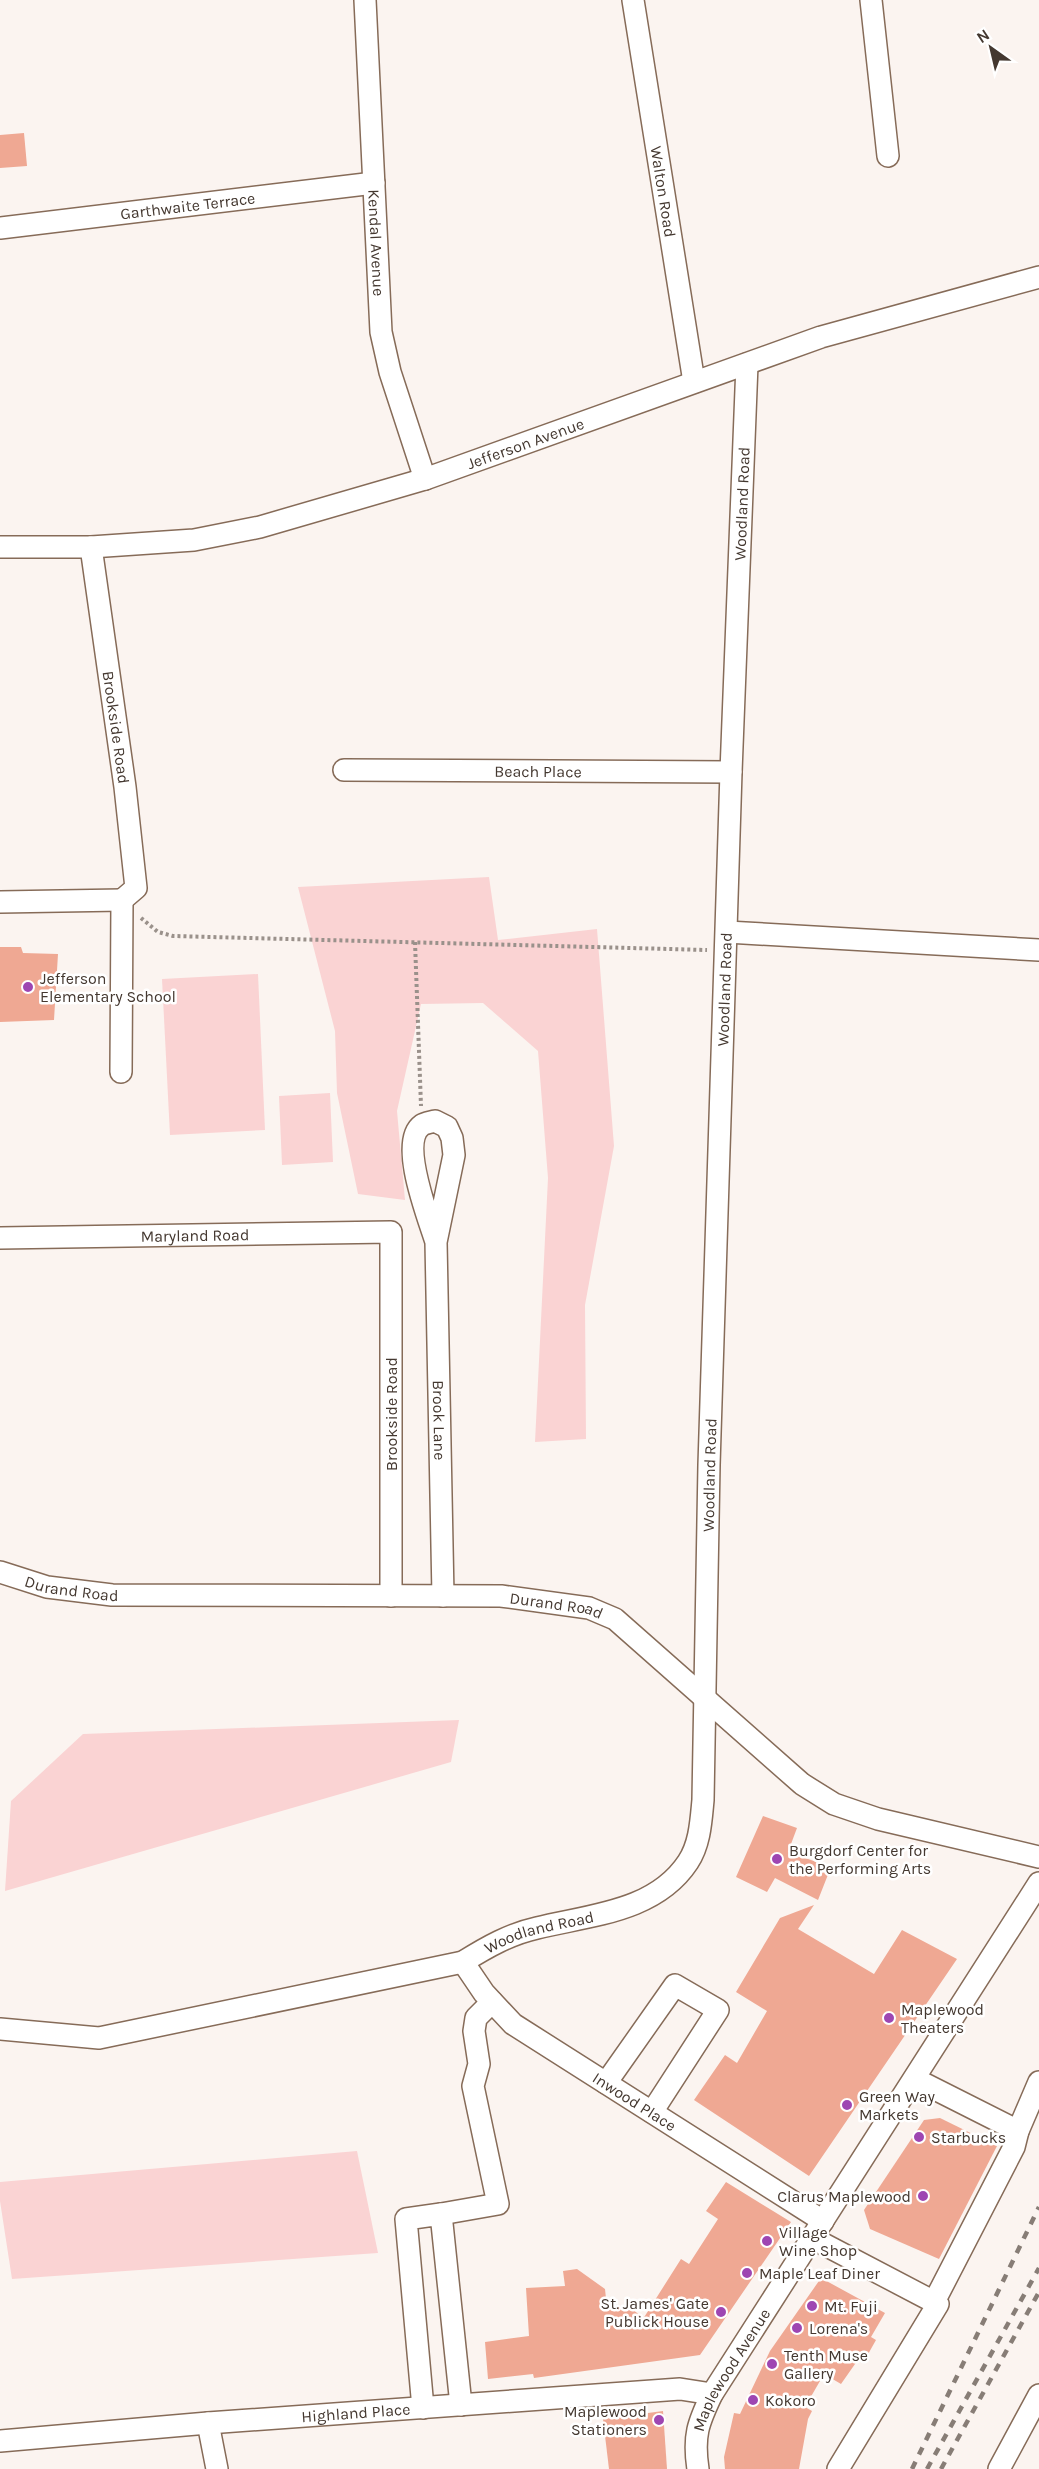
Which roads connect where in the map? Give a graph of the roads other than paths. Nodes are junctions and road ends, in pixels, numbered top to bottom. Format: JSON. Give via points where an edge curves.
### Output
{"nodes":[{"id":1,"x":365,"y":0,"type":"edge"},
{"id":2,"x":633,"y":0,"type":"edge"},
{"id":3,"x":871,"y":0,"type":"edge"},
{"id":4,"x":888,"y":156,"type":"dead end"},
{"id":5,"x":374,"y":183,"type":"junction"},
{"id":6,"x":0,"y":228,"type":"edge"},
{"id":7,"x":1039,"y":277,"type":"edge"},
{"id":8,"x":747,"y":364,"type":"junction"},
{"id":9,"x":694,"y":382,"type":"junction"},
{"id":10,"x":425,"y":479,"type":"junction"},
{"id":11,"x":0,"y":547,"type":"edge"},
{"id":12,"x":91,"y":547,"type":"junction"},
{"id":13,"x":344,"y":770,"type":"dead end"},
{"id":14,"x":731,"y":772,"type":"junction"},
{"id":15,"x":122,"y":900,"type":"junction"},
{"id":16,"x":0,"y":902,"type":"edge"},
{"id":17,"x":727,"y":932,"type":"junction"},
{"id":18,"x":1039,"y":950,"type":"edge"},
{"id":19,"x":121,"y":1072,"type":"dead end"},
{"id":20,"x":391,"y":1232,"type":"joint"},
{"id":21,"x":0,"y":1238,"type":"edge"},
{"id":22,"x":436,"y":1242,"type":"junction"},
{"id":23,"x":0,"y":1572,"type":"edge"},
{"id":24,"x":391,"y":1596,"type":"junction"},
{"id":25,"x":443,"y":1596,"type":"junction"},
{"id":26,"x":705,"y":1697,"type":"junction"},
{"id":27,"x":1039,"y":1857,"type":"edge"},
{"id":28,"x":1039,"y":1883,"type":"edge"},
{"id":29,"x":463,"y":1962,"type":"junction"},
{"id":30,"x":492,"y":2002,"type":"junction"},
{"id":31,"x":0,"y":2029,"type":"edge"},
{"id":32,"x":915,"y":2079,"type":"junction"},
{"id":33,"x":1039,"y":2082,"type":"edge"},
{"id":34,"x":606,"y":2083,"type":"junction"},
{"id":35,"x":652,"y":2112,"type":"junction"},
{"id":36,"x":1018,"y":2131,"type":"junction"},
{"id":37,"x":441,"y":2214,"type":"junction"},
{"id":38,"x":818,"y":2230,"type":"junction"},
{"id":39,"x":934,"y":2302,"type":"junction"},
{"id":40,"x":712,"y":2394,"type":"junction"},
{"id":41,"x":1039,"y":2395,"type":"edge"},
{"id":42,"x":461,"y":2405,"type":"junction"},
{"id":43,"x":423,"y":2408,"type":"junction"},
{"id":44,"x":208,"y":2423,"type":"junction"},
{"id":45,"x":0,"y":2441,"type":"edge"},
{"id":46,"x":217,"y":2469,"type":"edge"},
{"id":47,"x":698,"y":2469,"type":"edge"},
{"id":48,"x":838,"y":2469,"type":"edge"},
{"id":49,"x":999,"y":2469,"type":"edge"}],
"edges":[{"from":1,"to":5,"type":"street","name":"Kendal Avenue"},
{"from":2,"to":9,"type":"street","name":"Walton Road"},
{"from":3,"to":4,"type":"street"},
{"from":5,"to":6,"type":"street","name":"Garthwaite Terrace"},
{"from":5,"to":10,"type":"street","name":"Kendal Avenue","via":[[381,332]]},
{"from":7,"to":8,"type":"street","name":"Jefferson Avenue","via":[[821,337]]},
{"from":8,"to":9,"type":"street","name":"Jefferson Avenue"},
{"from":8,"to":14,"type":"street","name":"Woodland Road"},
{"from":9,"to":10,"type":"street","name":"Jefferson Avenue"},
{"from":10,"to":12,"type":"street","name":"Jefferson Avenue","via":[[260,527],[194,540]]},
{"from":11,"to":12,"type":"street","name":"Jefferson Avenue"},
{"from":12,"to":15,"type":"street","name":"Brookside Road","via":[[136,888]]},
{"from":13,"to":14,"type":"street","name":"Beach Place"},
{"from":14,"to":17,"type":"street","name":"Woodland Road"},
{"from":15,"to":16,"type":"street"},
{"from":15,"to":19,"type":"street"},
{"from":17,"to":18,"type":"street"},
{"from":17,"to":26,"type":"street","name":"Woodland Road"},
{"from":20,"to":21,"type":"street","name":"Maryland Road"},
{"from":20,"to":24,"type":"street","name":"Brookside Road"},
{"from":22,"to":22,"type":"street","name":"Brook Lane","via":[[454,1155],[447,1126],[435,1121],[422,1125],[414,1137],[413,1163]]},
{"from":22,"to":25,"type":"street","name":"Brook Lane"},
{"from":23,"to":24,"type":"street","name":"Durand Road","via":[[47,1587],[112,1595]]},
{"from":24,"to":25,"type":"street","name":"Durand Road"},
{"from":25,"to":26,"type":"street","name":"Durand Road","via":[[501,1596],[589,1608],[615,1619]]},
{"from":26,"to":27,"type":"street","name":"Durand Road","via":[[802,1784],[834,1804],[878,1819]]},
{"from":26,"to":29,"type":"street","name":"Woodland Road","via":[[700,1826],[688,1862],[675,1877],[660,1892],[626,1908],[512,1935]]},
{"from":28,"to":32,"type":"street","name":"Maplewood Avenue"},
{"from":29,"to":30,"type":"street","name":"Inwood Place"},
{"from":29,"to":31,"type":"street","name":"Woodland Road","via":[[99,2038]]},
{"from":30,"to":34,"type":"street","name":"Inwood Place","via":[[513,2024]]},
{"from":30,"to":37,"type":"street","via":[[476,2018],[479,2064],[473,2086],[498,2204]]},
{"from":32,"to":36,"type":"street"},
{"from":32,"to":38,"type":"street","name":"Maplewood Avenue"},
{"from":33,"to":36,"type":"street"},
{"from":34,"to":35,"type":"street","name":"Inwood Place"},
{"from":34,"to":35,"type":"street","via":[[675,1985],[718,2010]]},
{"from":35,"to":38,"type":"street","name":"Inwood Place"},
{"from":36,"to":39,"type":"street","via":[[1014,2147]]},
{"from":37,"to":42,"type":"street"},
{"from":37,"to":43,"type":"street","via":[[406,2219]]},
{"from":38,"to":39,"type":"street","name":"Inwood Place"},
{"from":38,"to":40,"type":"street","name":"Maplewood Avenue"},
{"from":39,"to":48,"type":"street","via":[[938,2304]]},
{"from":40,"to":42,"type":"street","name":"Highland Place","via":[[680,2389]]},
{"from":40,"to":47,"type":"street","name":"Maplewood Avenue","via":[[698,2421]]},
{"from":41,"to":49,"type":"street"},
{"from":42,"to":43,"type":"street","name":"Highland Place"},
{"from":43,"to":44,"type":"street","name":"Highland Place"},
{"from":44,"to":45,"type":"street","name":"Highland Place"},
{"from":44,"to":46,"type":"street"}]}
